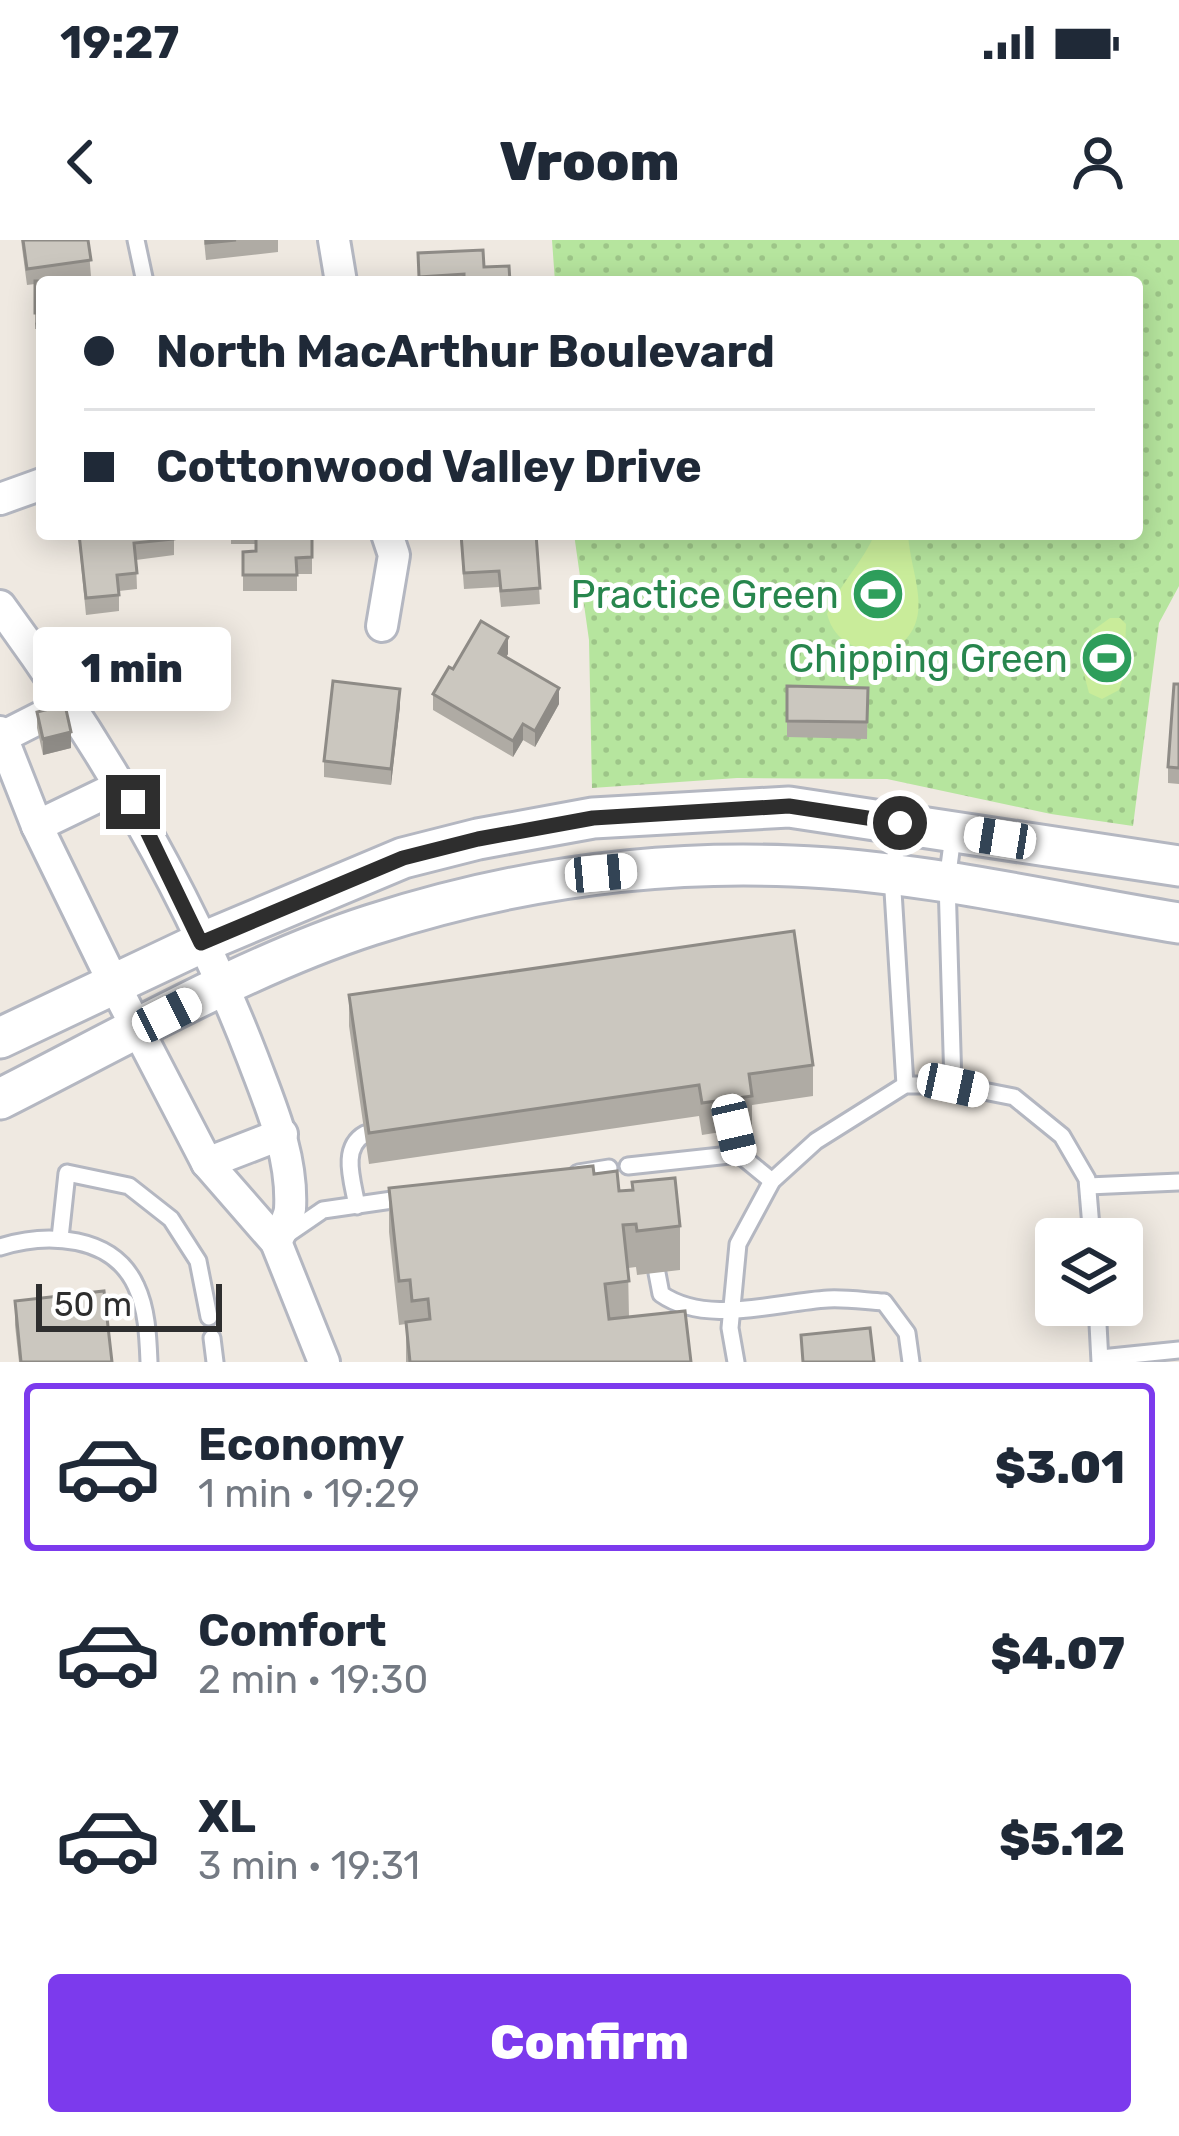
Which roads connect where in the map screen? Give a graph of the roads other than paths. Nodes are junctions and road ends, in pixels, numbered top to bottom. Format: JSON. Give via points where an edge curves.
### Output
{"nodes":[{"id":1,"x":136,"y":240,"type":"edge"},
{"id":2,"x":334,"y":240,"type":"edge"},
{"id":3,"x":144,"y":276,"type":"edge"},
{"id":4,"x":340,"y":276,"type":"edge"},
{"id":5,"x":36,"y":486,"type":"edge"},
{"id":6,"x":0,"y":499,"type":"edge"},
{"id":7,"x":389,"y":540,"type":"edge"},
{"id":8,"x":0,"y":606,"type":"edge"},
{"id":9,"x":382,"y":626,"type":"dead end"},
{"id":10,"x":70,"y":702,"type":"junction"},
{"id":11,"x":1,"y":735,"type":"edge"},
{"id":12,"x":122,"y":785,"type":"junction"},
{"id":13,"x":900,"y":823,"type":"junction"},
{"id":14,"x":38,"y":826,"type":"junction"},
{"id":15,"x":954,"y":831,"type":"junction"},
{"id":16,"x":1179,"y":866,"type":"edge"},
{"id":17,"x":892,"y":875,"type":"junction"},
{"id":18,"x":947,"y":881,"type":"junction"},
{"id":19,"x":1179,"y":923,"type":"edge"},
{"id":20,"x":201,"y":943,"type":"junction"},
{"id":21,"x":114,"y":984,"type":"junction"},
{"id":22,"x":225,"y":986,"type":"junction"},
{"id":23,"x":138,"y":1030,"type":"junction"},
{"id":24,"x":0,"y":1038,"type":"edge"},
{"id":25,"x":904,"y":1085,"type":"junction"},
{"id":26,"x":953,"y":1085,"type":"junction"},
{"id":27,"x":0,"y":1099,"type":"edge"},
{"id":28,"x":734,"y":1130,"type":"dead end"},
{"id":29,"x":282,"y":1134,"type":"junction"},
{"id":30,"x":365,"y":1134,"type":"edge"},
{"id":31,"x":739,"y":1154,"type":"junction"},
{"id":32,"x":207,"y":1162,"type":"junction"},
{"id":33,"x":649,"y":1162,"type":"junction"},
{"id":34,"x":628,"y":1166,"type":"dead end"},
{"id":35,"x":609,"y":1168,"type":"edge"},
{"id":36,"x":563,"y":1175,"type":"edge"},
{"id":37,"x":772,"y":1181,"type":"junction"},
{"id":38,"x":650,"y":1183,"type":"edge"},
{"id":39,"x":1179,"y":1183,"type":"edge"},
{"id":40,"x":1088,"y":1186,"type":"junction"},
{"id":41,"x":425,"y":1196,"type":"edge"},
{"id":42,"x":357,"y":1205,"type":"junction"},
{"id":43,"x":1090,"y":1218,"type":"edge"},
{"id":44,"x":60,"y":1238,"type":"junction"},
{"id":45,"x":276,"y":1242,"type":"junction"},
{"id":46,"x":0,"y":1247,"type":"edge"},
{"id":47,"x":657,"y":1273,"type":"dead end"},
{"id":48,"x":732,"y":1310,"type":"junction"},
{"id":49,"x":209,"y":1317,"type":"dead end"},
{"id":50,"x":1098,"y":1326,"type":"edge"},
{"id":51,"x":212,"y":1338,"type":"dead end"},
{"id":52,"x":1179,"y":1349,"type":"edge"},
{"id":53,"x":1100,"y":1360,"type":"edge"},
{"id":54,"x":149,"y":1362,"type":"edge"},
{"id":55,"x":215,"y":1362,"type":"edge"},
{"id":56,"x":324,"y":1362,"type":"edge"},
{"id":57,"x":736,"y":1362,"type":"edge"},
{"id":58,"x":911,"y":1362,"type":"edge"}],
"edges":[{"from":1,"to":3,"type":"lane"},
{"from":2,"to":4,"type":"street"},
{"from":5,"to":6,"type":"street"},
{"from":7,"to":9,"type":"street","via":[[394,555]]},
{"from":8,"to":10,"type":"street"},
{"from":10,"to":11,"type":"street"},
{"from":10,"to":12,"type":"street"},
{"from":11,"to":14,"type":"street"},
{"from":12,"to":14,"type":"street"},
{"from":12,"to":20,"type":"street"},
{"from":13,"to":15,"type":"main road"},
{"from":13,"to":17,"type":"lane"},
{"from":13,"to":20,"type":"main road","via":[[789,806],[593,818],[403,858]]},
{"from":14,"to":21,"type":"street"},
{"from":15,"to":16,"type":"main road"},
{"from":15,"to":18,"type":"lane"},
{"from":17,"to":18,"type":"main road"},
{"from":17,"to":22,"type":"main road","via":[[699,865],[601,873],[478,894],[367,926]]},
{"from":17,"to":25,"type":"lane"},
{"from":18,"to":19,"type":"main road"},
{"from":18,"to":26,"type":"lane"},
{"from":20,"to":21,"type":"main road"},
{"from":20,"to":22,"type":"street"},
{"from":21,"to":23,"type":"street"},
{"from":21,"to":24,"type":"main road"},
{"from":22,"to":23,"type":"main road"},
{"from":22,"to":29,"type":"street"},
{"from":23,"to":27,"type":"main road"},
{"from":23,"to":32,"type":"street"},
{"from":25,"to":26,"type":"lane"},
{"from":25,"to":37,"type":"lane","via":[[816,1141]]},
{"from":26,"to":40,"type":"lane","via":[[1013,1097],[1062,1136]]},
{"from":28,"to":31,"type":"lane"},
{"from":29,"to":32,"type":"street"},
{"from":29,"to":45,"type":"street","via":[[290,1212]]},
{"from":30,"to":42,"type":"lane","via":[[350,1151]]},
{"from":31,"to":33,"type":"lane"},
{"from":31,"to":37,"type":"lane"},
{"from":32,"to":45,"type":"street"},
{"from":33,"to":34,"type":"lane"},
{"from":33,"to":38,"type":"lane"},
{"from":35,"to":36,"type":"lane"},
{"from":37,"to":48,"type":"lane","via":[[738,1244]]},
{"from":39,"to":40,"type":"lane"},
{"from":40,"to":43,"type":"lane"},
{"from":41,"to":42,"type":"lane"},
{"from":42,"to":45,"type":"lane","via":[[323,1210]]},
{"from":44,"to":46,"type":"lane"},
{"from":44,"to":49,"type":"lane","via":[[67,1173],[129,1186],[171,1219],[198,1261]]},
{"from":44,"to":54,"type":"lane","via":[[123,1264],[138,1288]]},
{"from":45,"to":56,"type":"street"},
{"from":47,"to":48,"type":"lane","via":[[661,1294],[677,1305]]},
{"from":48,"to":57,"type":"lane"},
{"from":48,"to":58,"type":"lane","via":[[884,1302],[908,1333]]},
{"from":50,"to":53,"type":"lane"},
{"from":51,"to":55,"type":"lane"},
{"from":52,"to":53,"type":"lane"}]}
